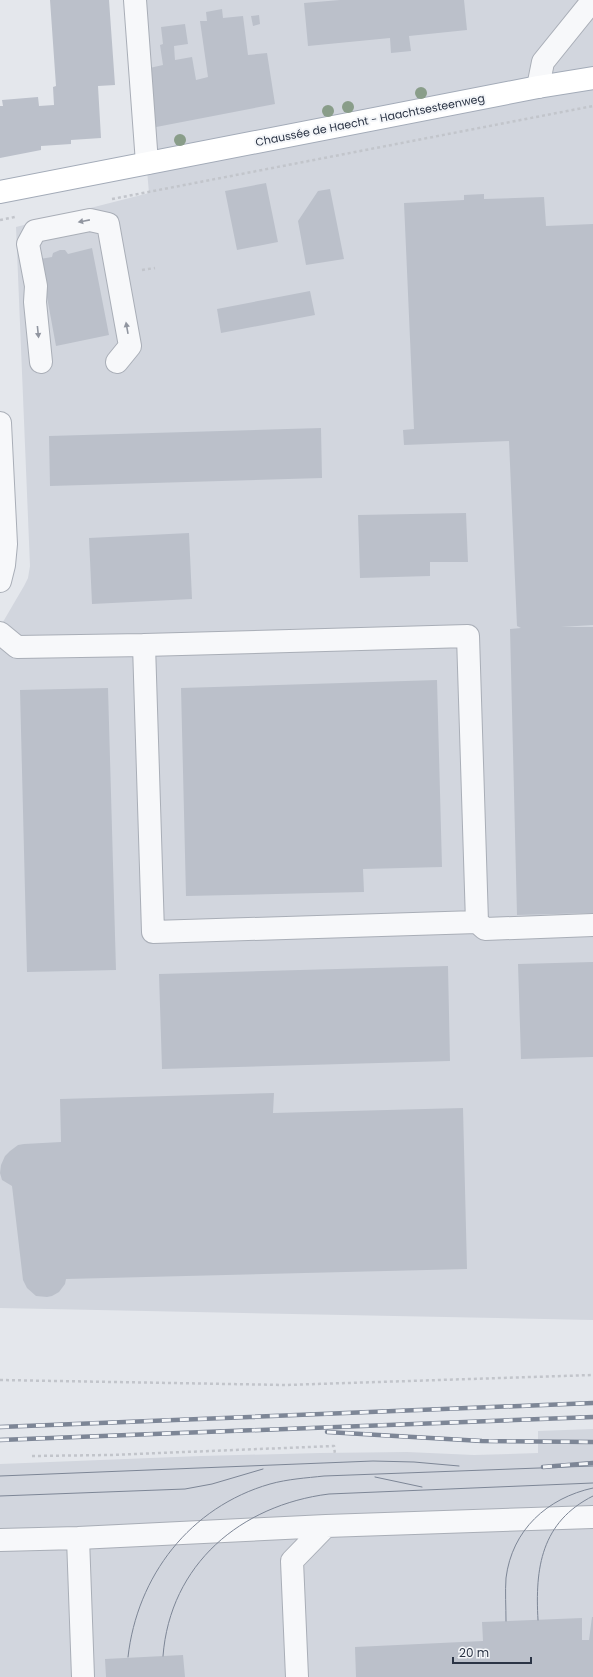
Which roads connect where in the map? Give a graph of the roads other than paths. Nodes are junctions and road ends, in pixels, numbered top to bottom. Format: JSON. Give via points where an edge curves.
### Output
{"nodes":[{"id":1,"x":134,"y":0,"type":"edge"},
{"id":2,"x":593,"y":0,"type":"edge"},
{"id":3,"x":593,"y":78,"type":"edge"},
{"id":4,"x":538,"y":87,"type":"junction"},
{"id":5,"x":148,"y":163,"type":"junction"},
{"id":6,"x":0,"y":192,"type":"edge"},
{"id":7,"x":41,"y":362,"type":"dead end"},
{"id":8,"x":117,"y":362,"type":"dead end"},
{"id":9,"x":0,"y":423,"type":"edge"},
{"id":10,"x":0,"y":581,"type":"edge"},
{"id":11,"x":0,"y":633,"type":"edge"},
{"id":12,"x":144,"y":645,"type":"junction"},
{"id":13,"x":477,"y":922,"type":"junction"},
{"id":14,"x":593,"y":925,"type":"edge"},
{"id":15,"x":593,"y":1516,"type":"edge"},
{"id":16,"x":326,"y":1526,"type":"junction"},
{"id":17,"x":78,"y":1538,"type":"junction"},
{"id":18,"x":0,"y":1540,"type":"edge"},
{"id":19,"x":83,"y":1677,"type":"edge"},
{"id":20,"x":297,"y":1677,"type":"edge"}],
"edges":[{"from":1,"to":5,"type":"street"},
{"from":2,"to":4,"type":"street","via":[[543,62]]},
{"from":3,"to":4,"type":"main road","name":"Chaussée de Haecht - Haachtsesteenweg"},
{"from":4,"to":5,"type":"main road","name":"Chaussée de Haecht - Haachtsesteenweg"},
{"from":5,"to":6,"type":"main road","name":"Chaussée de Haecht - Haachtsesteenweg"},
{"from":8,"to":7,"type":"street","one_way":true,"via":[[130,346],[108,224],[90,220],[35,231],[28,244],[36,286],[35,302]]},
{"from":9,"to":10,"type":"street","via":[[6,544]]},
{"from":11,"to":12,"type":"street","via":[[17,647]]},
{"from":12,"to":13,"type":"street","via":[[468,636]]},
{"from":12,"to":13,"type":"street","via":[[153,932]]},
{"from":13,"to":14,"type":"street","via":[[485,929]]},
{"from":15,"to":16,"type":"street"},
{"from":16,"to":17,"type":"street"},
{"from":16,"to":20,"type":"street","via":[[292,1561]]},
{"from":17,"to":18,"type":"street"},
{"from":17,"to":19,"type":"street"}]}
